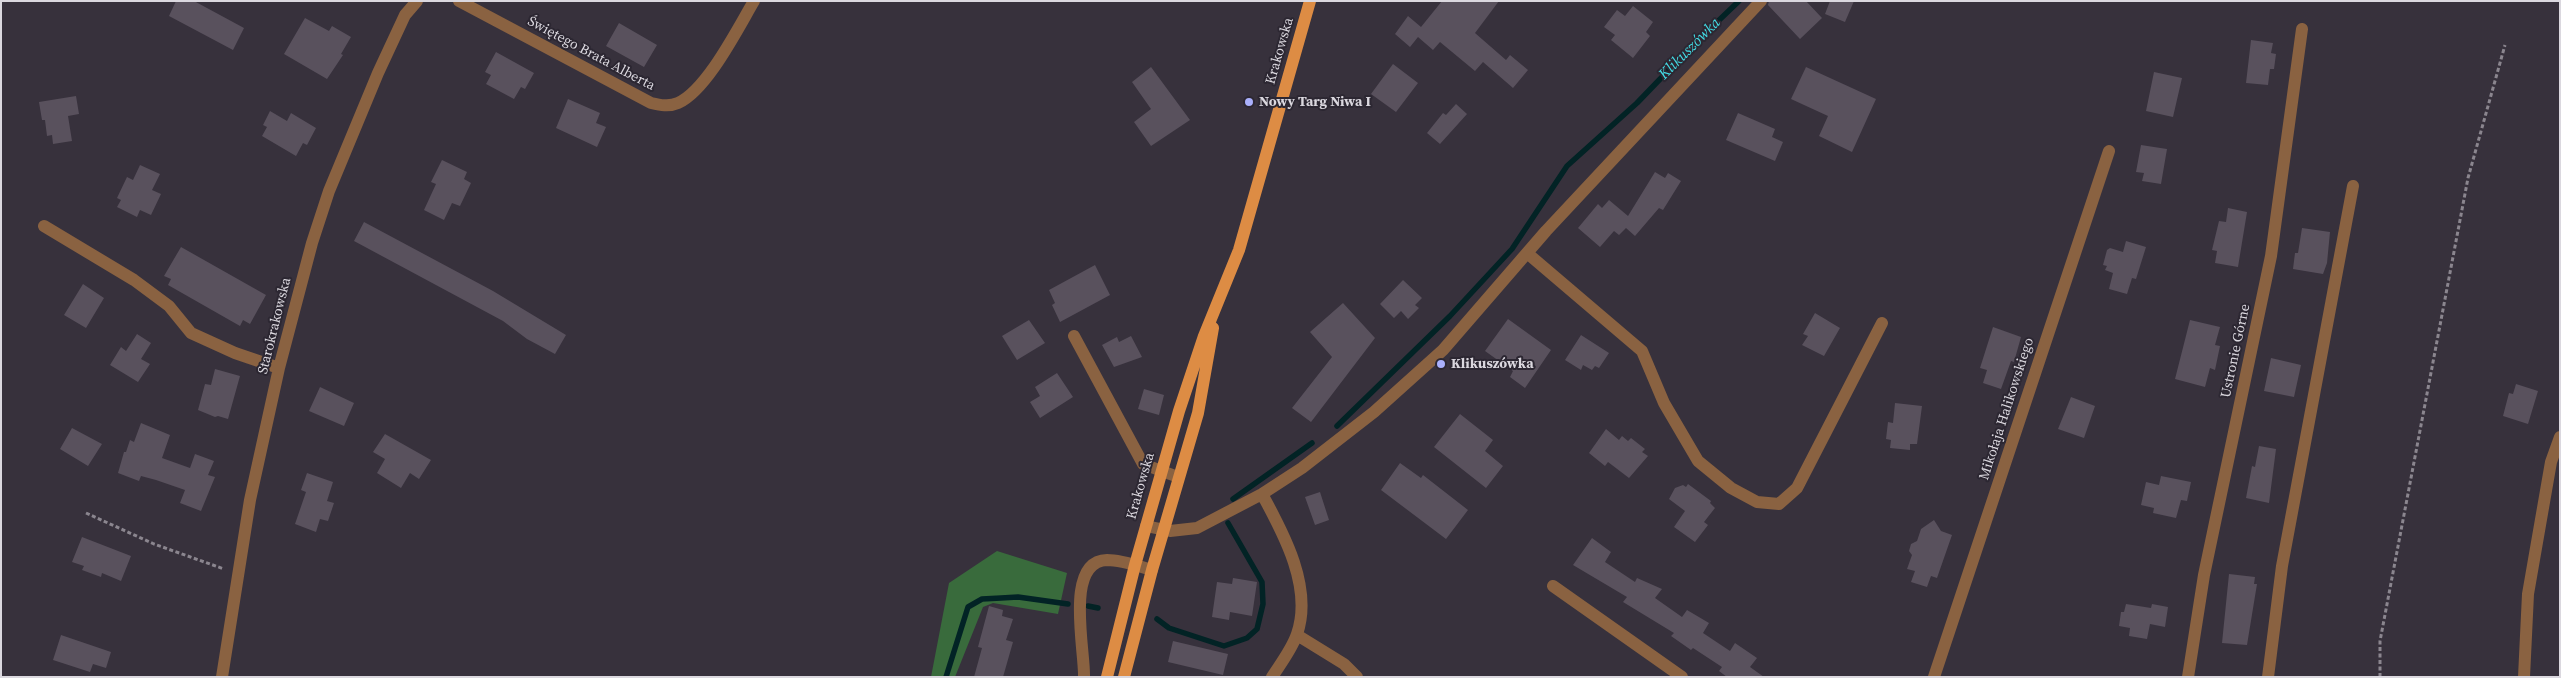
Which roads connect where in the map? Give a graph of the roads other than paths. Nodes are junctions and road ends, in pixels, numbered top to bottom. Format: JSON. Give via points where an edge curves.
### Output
{"nodes":[{"id":1,"x":417,"y":1,"type":"edge"},
{"id":2,"x":459,"y":1,"type":"edge"},
{"id":3,"x":754,"y":1,"type":"edge"},
{"id":4,"x":1310,"y":1,"type":"edge"},
{"id":5,"x":1761,"y":1,"type":"edge"},
{"id":6,"x":2302,"y":29,"type":"dead end"},
{"id":7,"x":2109,"y":151,"type":"dead end"},
{"id":8,"x":2353,"y":186,"type":"dead end"},
{"id":9,"x":44,"y":226,"type":"dead end"},
{"id":10,"x":1527,"y":253,"type":"junction"},
{"id":11,"x":1217,"y":308,"type":"junction"},
{"id":12,"x":1882,"y":323,"type":"dead end"},
{"id":13,"x":1074,"y":336,"type":"dead end"},
{"id":14,"x":279,"y":368,"type":"junction"},
{"id":15,"x":2560,"y":437,"type":"edge"},
{"id":16,"x":1161,"y":471,"type":"junction"},
{"id":17,"x":1178,"y":477,"type":"junction"},
{"id":18,"x":1262,"y":494,"type":"junction"},
{"id":19,"x":1146,"y":526,"type":"junction"},
{"id":20,"x":1163,"y":530,"type":"junction"},
{"id":21,"x":1135,"y":565,"type":"junction"},
{"id":22,"x":1152,"y":570,"type":"junction"},
{"id":23,"x":1554,"y":586,"type":"dead end"},
{"id":24,"x":1297,"y":635,"type":"junction"},
{"id":25,"x":222,"y":677,"type":"edge"},
{"id":26,"x":1084,"y":677,"type":"edge"},
{"id":27,"x":1107,"y":677,"type":"edge"},
{"id":28,"x":1124,"y":677,"type":"edge"},
{"id":29,"x":1272,"y":677,"type":"edge"},
{"id":30,"x":1357,"y":677,"type":"edge"},
{"id":31,"x":1682,"y":677,"type":"edge"},
{"id":32,"x":1934,"y":677,"type":"edge"},
{"id":33,"x":2188,"y":677,"type":"edge"},
{"id":34,"x":2268,"y":677,"type":"edge"},
{"id":35,"x":2524,"y":677,"type":"edge"}],
"edges":[{"from":1,"to":14,"type":"street","name":"Starokrakowska","via":[[405,16],[382,65],[329,191]]},
{"from":2,"to":3,"type":"street","name":"Świętego Brata Alberta","via":[[651,103],[668,106],[679,103],[699,87]]},
{"from":4,"to":11,"type":"main road","name":"Krakowska","via":[[1239,250]]},
{"from":5,"to":10,"type":"street"},
{"from":6,"to":33,"type":"street","name":"Ustronie Górne","via":[[2271,256],[2204,575]]},
{"from":7,"to":32,"type":"street","name":"Mikołaja Halikowskiego"},
{"from":8,"to":34,"type":"street","via":[[2282,566]]},
{"from":9,"to":14,"type":"street","via":[[134,280],[169,306],[191,333]]},
{"from":10,"to":12,"type":"street","via":[[1642,351],[1664,403],[1698,461],[1731,488],[1757,502],[1779,504],[1797,488]]},
{"from":10,"to":18,"type":"street","via":[[1443,350],[1374,412],[1302,468]]},
{"from":11,"to":16,"type":"main road","name":"Krakowska","via":[[1204,336]]},
{"from":11,"to":17,"type":"main road","name":"Krakowska","via":[[1198,413]]},
{"from":13,"to":16,"type":"street","via":[[1143,464]]},
{"from":14,"to":25,"type":"street","name":"Starokrakowska","via":[[250,500]]},
{"from":15,"to":35,"type":"street","via":[[2551,462],[2528,594]]},
{"from":16,"to":17,"type":"street"},
{"from":16,"to":19,"type":"main road","name":"Krakowska"},
{"from":17,"to":20,"type":"main road","name":"Krakowska"},
{"from":18,"to":20,"type":"street","via":[[1197,528]]},
{"from":18,"to":24,"type":"street","via":[[1283,532],[1299,586],[1302,601]]},
{"from":19,"to":20,"type":"street"},
{"from":19,"to":21,"type":"main road","name":"Krakowska"},
{"from":20,"to":22,"type":"main road","name":"Krakowska"},
{"from":21,"to":22,"type":"street"},
{"from":21,"to":26,"type":"street","via":[[1106,560],[1095,562],[1083,578],[1080,607]]},
{"from":21,"to":27,"type":"main road","name":"Krakowska"},
{"from":22,"to":28,"type":"main road","name":"Krakowska"},
{"from":23,"to":31,"type":"street"},
{"from":24,"to":29,"type":"street"},
{"from":24,"to":30,"type":"street","via":[[1344,664]]}]}
